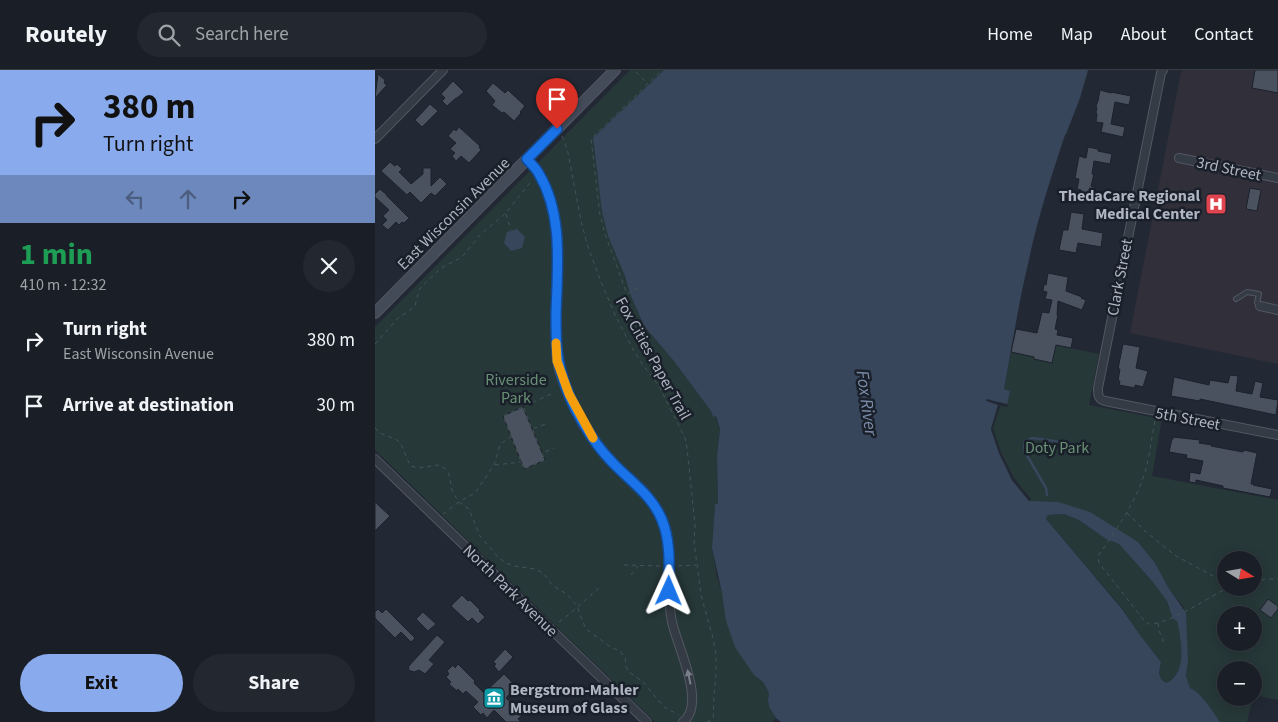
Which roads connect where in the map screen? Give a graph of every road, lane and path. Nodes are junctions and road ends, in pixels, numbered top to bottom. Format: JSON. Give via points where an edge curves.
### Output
{"nodes":[{"id":1,"x":443,"y":70,"type":"edge"},
{"id":2,"x":615,"y":70,"type":"edge"},
{"id":3,"x":662,"y":70,"type":"edge"},
{"id":4,"x":1163,"y":70,"type":"edge"},
{"id":5,"x":636,"y":72,"type":"dead end"},
{"id":6,"x":648,"y":84,"type":"junction"},
{"id":7,"x":557,"y":129,"type":"junction"},
{"id":8,"x":376,"y":136,"type":"edge"},
{"id":9,"x":1179,"y":158,"type":"dead end"},
{"id":10,"x":527,"y":159,"type":"junction"},
{"id":11,"x":535,"y":176,"type":"dead end"},
{"id":12,"x":1278,"y":178,"type":"edge"},
{"id":13,"x":506,"y":213,"type":"junction"},
{"id":14,"x":511,"y":230,"type":"dead end"},
{"id":15,"x":638,"y":288,"type":"dead end"},
{"id":16,"x":1236,"y":299,"type":"dead end"},
{"id":17,"x":1260,"y":306,"type":"joint"},
{"id":18,"x":1278,"y":310,"type":"edge"},
{"id":19,"x":375,"y":313,"type":"edge"},
{"id":20,"x":375,"y":344,"type":"edge"},
{"id":21,"x":551,"y":394,"type":"dead end"},
{"id":22,"x":1099,"y":397,"type":"joint"},
{"id":23,"x":523,"y":407,"type":"junction"},
{"id":24,"x":1155,"y":421,"type":"dead end"},
{"id":25,"x":546,"y":424,"type":"dead end"},
{"id":26,"x":375,"y":428,"type":"edge"},
{"id":27,"x":532,"y":429,"type":"junction"},
{"id":28,"x":1278,"y":436,"type":"edge"},
{"id":29,"x":511,"y":437,"type":"dead end"},
{"id":30,"x":554,"y":448,"type":"dead end"},
{"id":31,"x":542,"y":453,"type":"junction"},
{"id":32,"x":375,"y":459,"type":"edge"},
{"id":33,"x":521,"y":462,"type":"dead end"},
{"id":34,"x":494,"y":465,"type":"junction"},
{"id":35,"x":459,"y":502,"type":"junction"},
{"id":36,"x":1127,"y":512,"type":"junction"},
{"id":37,"x":437,"y":519,"type":"junction"},
{"id":38,"x":639,"y":566,"type":"dead end"},
{"id":39,"x":631,"y":575,"type":"dead end"},
{"id":40,"x":1217,"y":578,"type":"edge"},
{"id":41,"x":1278,"y":579,"type":"edge"},
{"id":42,"x":1263,"y":580,"type":"edge"},
{"id":43,"x":599,"y":588,"type":"dead end"},
{"id":44,"x":1217,"y":594,"type":"edge"},
{"id":45,"x":577,"y":606,"type":"junction"},
{"id":46,"x":559,"y":622,"type":"dead end"},
{"id":47,"x":1158,"y":623,"type":"junction"},
{"id":48,"x":1163,"y":643,"type":"dead end"},
{"id":49,"x":685,"y":721,"type":"edge"},
{"id":50,"x":713,"y":721,"type":"edge"},
{"id":51,"x":647,"y":722,"type":"edge"},
{"id":52,"x":707,"y":722,"type":"edge"}],
"edges":[{"from":1,"to":8,"type":"street"},
{"from":2,"to":7,"type":"main road","name":"East Wisconsin Avenue"},
{"from":3,"to":6,"type":"path"},
{"from":4,"to":22,"type":"street","name":"Clark Street","via":[[1110,321]]},
{"from":5,"to":6,"type":"path"},
{"from":6,"to":15,"type":"path","via":[[591,139],[600,215],[606,237],[627,294]]},
{"from":7,"to":10,"type":"main road","name":"East Wisconsin Avenue"},
{"from":7,"to":50,"type":"path","name":"Fox Cities Paper Trail","via":[[565,143],[588,247],[615,317],[633,351],[659,386],[685,438],[701,595],[716,654]]},
{"from":9,"to":12,"type":"street","name":"3rd Street"},
{"from":10,"to":19,"type":"main road","name":"East Wisconsin Avenue"},
{"from":49,"to":10,"type":"street","one_way":true,"via":[[693,707],[688,672],[669,607],[667,534],[648,497],[612,463],[594,440],[562,377],[557,361],[556,227],[543,182]]},
{"from":11,"to":13,"type":"path"},
{"from":13,"to":14,"type":"path"},
{"from":13,"to":20,"type":"path","via":[[480,235],[462,257],[441,268],[423,284],[415,306]]},
{"from":16,"to":17,"type":"lane","via":[[1247,292],[1259,294],[1257,303]]},
{"from":17,"to":18,"type":"street"},
{"from":21,"to":23,"type":"path"},
{"from":22,"to":28,"type":"street","name":"5th Street","via":[[1105,401]]},
{"from":23,"to":27,"type":"path"},
{"from":23,"to":31,"type":"path","via":[[503,416],[524,468],[545,460]]},
{"from":24,"to":36,"type":"path","via":[[1144,476]]},
{"from":25,"to":27,"type":"path"},
{"from":26,"to":35,"type":"path","via":[[401,444],[411,466],[438,465],[446,469]]},
{"from":27,"to":31,"type":"path"},
{"from":29,"to":34,"type":"path","via":[[500,445]]},
{"from":30,"to":31,"type":"path"},
{"from":32,"to":37,"type":"street","name":"North Park Avenue"},
{"from":33,"to":34,"type":"path"},
{"from":34,"to":35,"type":"path","via":[[475,493]]},
{"from":35,"to":37,"type":"path"},
{"from":35,"to":45,"type":"path","via":[[469,509],[480,536],[498,557],[514,566],[540,570]]},
{"from":36,"to":40,"type":"path","via":[[1177,556]]},
{"from":36,"to":47,"type":"path","via":[[1099,555],[1099,563],[1143,619],[1149,624]]},
{"from":37,"to":51,"type":"street","name":"North Park Avenue"},
{"from":38,"to":39,"type":"path"},
{"from":41,"to":42,"type":"path"},
{"from":43,"to":45,"type":"path"},
{"from":44,"to":47,"type":"path"},
{"from":45,"to":46,"type":"path"},
{"from":45,"to":49,"type":"path","via":[[586,629],[612,648],[620,650],[629,672],[643,682],[664,707]]},
{"from":47,"to":48,"type":"path"},
{"from":50,"to":52,"type":"path"}]}
